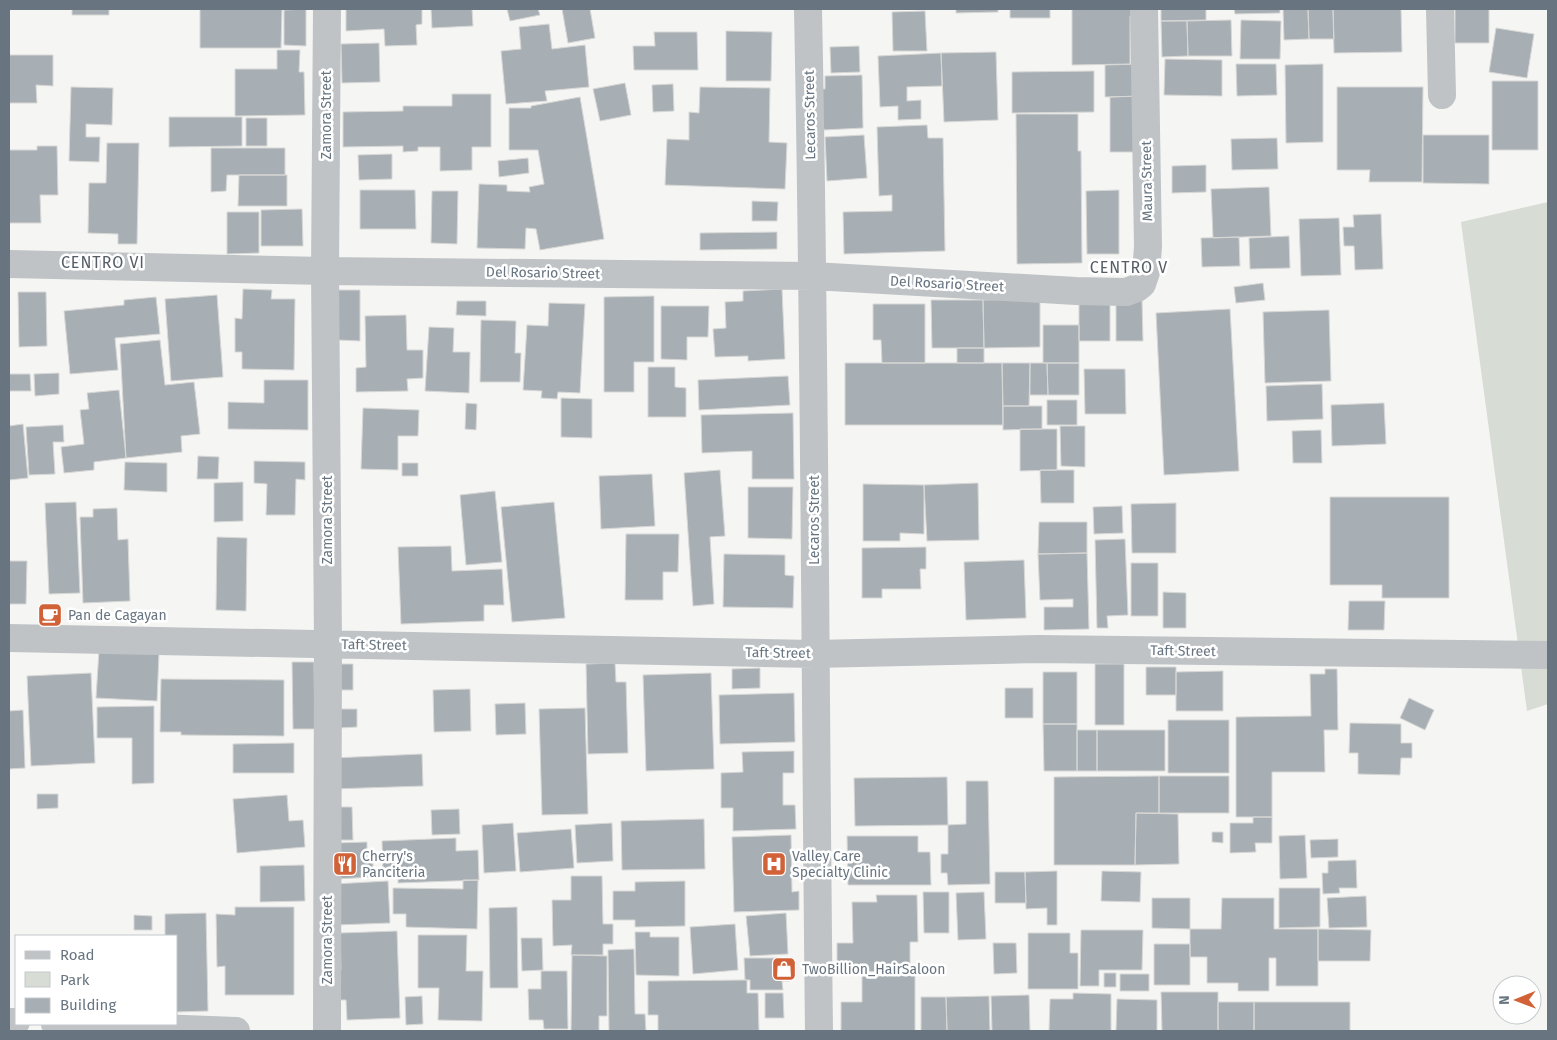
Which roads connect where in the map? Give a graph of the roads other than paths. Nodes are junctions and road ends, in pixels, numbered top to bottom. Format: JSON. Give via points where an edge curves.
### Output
{"nodes":[{"id":1,"x":327,"y":9,"type":"edge"},
{"id":2,"x":808,"y":9,"type":"edge"},
{"id":3,"x":1144,"y":9,"type":"edge"},
{"id":4,"x":1440,"y":9,"type":"edge"},
{"id":5,"x":1442,"y":95,"type":"dead end"},
{"id":6,"x":9,"y":264,"type":"edge"},
{"id":7,"x":325,"y":271,"type":"junction"},
{"id":8,"x":813,"y":276,"type":"junction"},
{"id":9,"x":1076,"y":292,"type":"joint"},
{"id":10,"x":9,"y":638,"type":"edge"},
{"id":11,"x":328,"y":644,"type":"junction"},
{"id":12,"x":814,"y":654,"type":"junction"},
{"id":13,"x":1548,"y":655,"type":"edge"},
{"id":14,"x":81,"y":1025,"type":"edge"},
{"id":15,"x":236,"y":1031,"type":"edge"},
{"id":16,"x":327,"y":1031,"type":"edge"},
{"id":17,"x":819,"y":1031,"type":"edge"}],
"edges":[{"from":1,"to":7,"type":"street","name":"Zamora Street"},
{"from":2,"to":8,"type":"street","name":"Lecaros Street"},
{"from":3,"to":9,"type":"street","name":"Maura Street","via":[[1146,272],[1142,284],[1126,292]]},
{"from":4,"to":5,"type":"street"},
{"from":6,"to":7,"type":"street","name":"Del Rosario Street"},
{"from":7,"to":8,"type":"street","name":"Del Rosario Street"},
{"from":7,"to":11,"type":"street","name":"Zamora Street"},
{"from":8,"to":9,"type":"street","name":"Del Rosario Street"},
{"from":8,"to":12,"type":"street","name":"Lecaros Street"},
{"from":10,"to":11,"type":"street","name":"Taft Street"},
{"from":11,"to":12,"type":"street","name":"Taft Street"},
{"from":11,"to":16,"type":"street","name":"Zamora Street"},
{"from":12,"to":13,"type":"street","name":"Taft Street","via":[[1038,649]]},
{"from":12,"to":17,"type":"street","name":"Lecaros Street"},
{"from":14,"to":15,"type":"street"}]}
